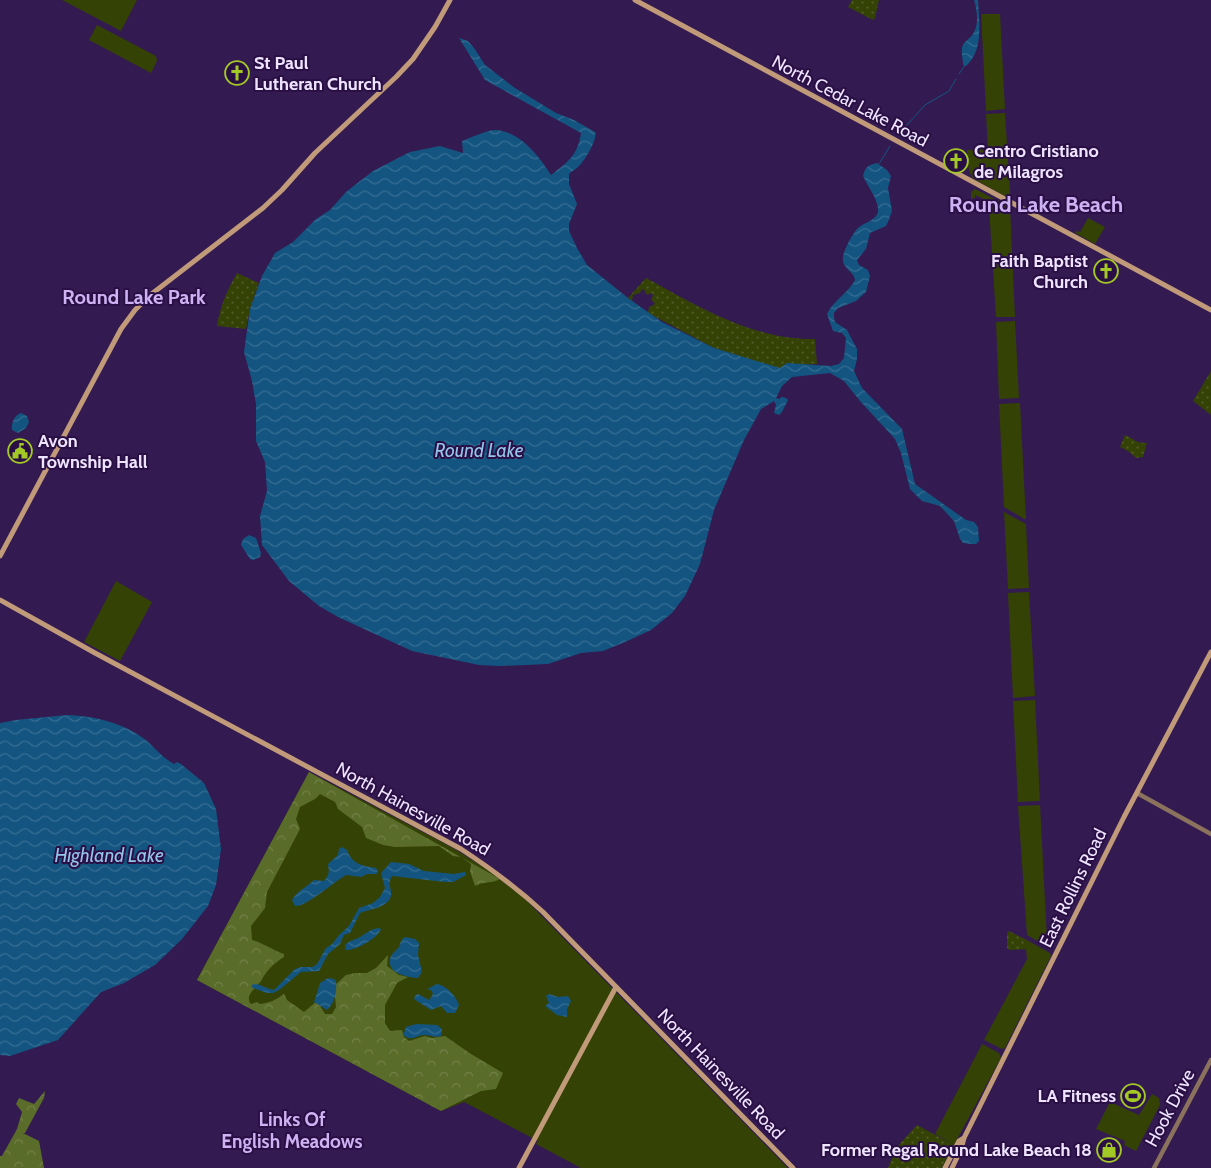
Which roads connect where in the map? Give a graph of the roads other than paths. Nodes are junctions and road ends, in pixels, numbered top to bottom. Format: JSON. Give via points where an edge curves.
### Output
{"nodes":[{"id":1,"x":450,"y":0,"type":"edge"},
{"id":2,"x":635,"y":0,"type":"edge"},
{"id":3,"x":1211,"y":310,"type":"edge"},
{"id":4,"x":0,"y":556,"type":"edge"},
{"id":5,"x":0,"y":600,"type":"edge"},
{"id":6,"x":1211,"y":652,"type":"edge"},
{"id":7,"x":1137,"y":793,"type":"junction"},
{"id":8,"x":1211,"y":834,"type":"edge"},
{"id":9,"x":616,"y":987,"type":"junction"},
{"id":10,"x":1211,"y":1060,"type":"edge"},
{"id":11,"x":964,"y":1138,"type":"junction"},
{"id":12,"x":519,"y":1168,"type":"edge"},
{"id":13,"x":793,"y":1168,"type":"edge"},
{"id":14,"x":945,"y":1168,"type":"edge"},
{"id":15,"x":952,"y":1168,"type":"edge"},
{"id":16,"x":1154,"y":1168,"type":"edge"}],
"edges":[{"from":1,"to":4,"type":"main road","via":[[436,26],[396,77],[263,208],[135,310],[121,330]]},
{"from":2,"to":3,"type":"main road","name":"North Cedar Lake Road"},
{"from":5,"to":9,"type":"main road","name":"North Hainesville Road","via":[[461,849],[488,866],[543,912]]},
{"from":6,"to":7,"type":"main road","name":"East Rollins Road"},
{"from":7,"to":8,"type":"street"},
{"from":7,"to":11,"type":"main road","name":"East Rollins Road"},
{"from":9,"to":12,"type":"main road"},
{"from":9,"to":13,"type":"main road","name":"North Hainesville Road"},
{"from":10,"to":16,"type":"street","name":"Hook Drive"},
{"from":11,"to":14,"type":"main road","name":"East Rollins Road","via":[[959,1141]]},
{"from":11,"to":15,"type":"main road","name":"East Rollins Road"}]}
